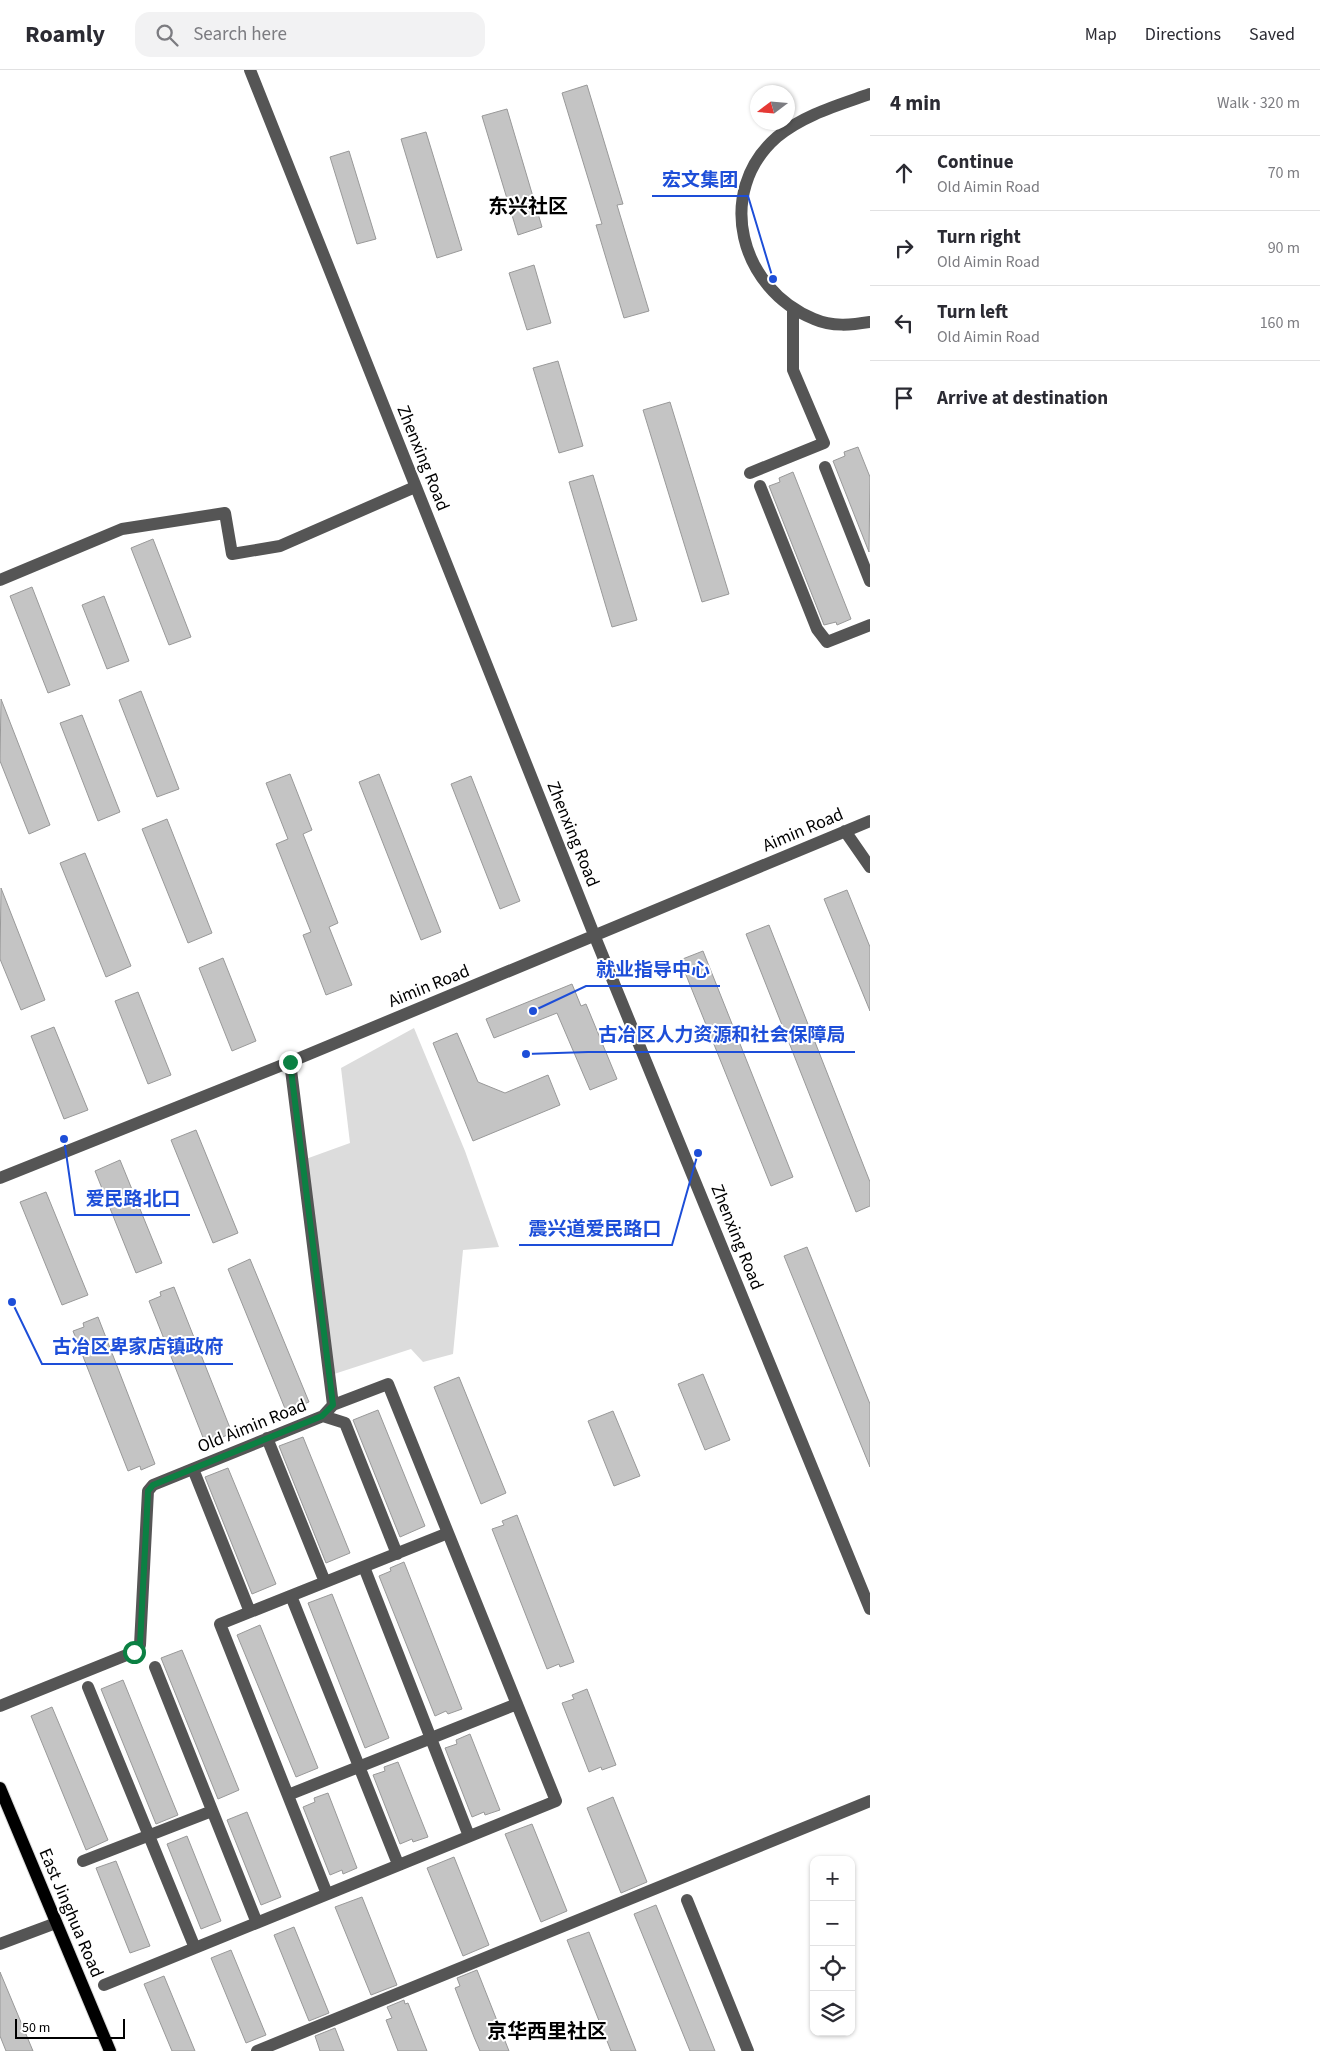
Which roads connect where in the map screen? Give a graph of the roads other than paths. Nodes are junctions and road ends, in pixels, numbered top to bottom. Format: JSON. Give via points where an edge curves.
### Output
{"nodes":[{"id":1,"x":250,"y":70,"type":"edge"},
{"id":2,"x":870,"y":94,"type":"edge"},
{"id":3,"x":794,"y":309,"type":"junction"},
{"id":4,"x":870,"y":322,"type":"edge"},
{"id":5,"x":825,"y":467,"type":"dead end"},
{"id":6,"x":750,"y":473,"type":"dead end"},
{"id":7,"x":760,"y":486,"type":"dead end"},
{"id":8,"x":415,"y":487,"type":"junction"},
{"id":9,"x":0,"y":580,"type":"edge"},
{"id":10,"x":870,"y":581,"type":"edge"},
{"id":11,"x":870,"y":625,"type":"edge"},
{"id":12,"x":870,"y":821,"type":"edge"},
{"id":13,"x":845,"y":831,"type":"junction"},
{"id":14,"x":870,"y":867,"type":"edge"},
{"id":15,"x":595,"y":937,"type":"junction"},
{"id":16,"x":290,"y":1062,"type":"junction"},
{"id":17,"x":0,"y":1178,"type":"edge"},
{"id":18,"x":333,"y":1405,"type":"junction"},
{"id":19,"x":322,"y":1416,"type":"junction"},
{"id":20,"x":267,"y":1438,"type":"junction"},
{"id":21,"x":193,"y":1469,"type":"junction"},
{"id":22,"x":448,"y":1533,"type":"junction"},
{"id":23,"x":397,"y":1554,"type":"junction"},
{"id":24,"x":364,"y":1567,"type":"junction"},
{"id":25,"x":326,"y":1582,"type":"junction"},
{"id":26,"x":291,"y":1596,"type":"junction"},
{"id":27,"x":870,"y":1609,"type":"edge"},
{"id":28,"x":250,"y":1612,"type":"junction"},
{"id":29,"x":155,"y":1667,"type":"dead end"},
{"id":30,"x":88,"y":1687,"type":"dead end"},
{"id":31,"x":517,"y":1704,"type":"junction"},
{"id":32,"x":0,"y":1706,"type":"edge"},
{"id":33,"x":430,"y":1738,"type":"junction"},
{"id":34,"x":359,"y":1767,"type":"junction"},
{"id":35,"x":1,"y":1794,"type":"edge"},
{"id":36,"x":288,"y":1795,"type":"junction"},
{"id":37,"x":870,"y":1801,"type":"edge"},
{"id":38,"x":212,"y":1811,"type":"junction"},
{"id":39,"x":149,"y":1836,"type":"junction"},
{"id":40,"x":469,"y":1836,"type":"junction"},
{"id":41,"x":83,"y":1861,"type":"dead end"},
{"id":42,"x":398,"y":1864,"type":"junction"},
{"id":43,"x":327,"y":1894,"type":"junction"},
{"id":44,"x":687,"y":1900,"type":"dead end"},
{"id":45,"x":56,"y":1923,"type":"junction"},
{"id":46,"x":257,"y":1923,"type":"junction"},
{"id":47,"x":0,"y":1944,"type":"edge"},
{"id":48,"x":194,"y":1948,"type":"junction"},
{"id":49,"x":104,"y":1985,"type":"dead end"},
{"id":50,"x":110,"y":2051,"type":"edge"},
{"id":51,"x":257,"y":2051,"type":"edge"},
{"id":52,"x":748,"y":2051,"type":"edge"}],
"edges":[{"from":1,"to":8,"type":"street","name":"Zhenxing Road"},
{"from":2,"to":3,"type":"street","via":[[804,119],[777,137],[757,161],[744,191],[741,223],[748,255],[763,283]]},
{"from":3,"to":4,"type":"street","via":[[815,320],[847,326]]},
{"from":3,"to":6,"type":"street","via":[[793,370],[824,443]]},
{"from":5,"to":10,"type":"street"},
{"from":7,"to":11,"type":"street","via":[[817,629],[826,642]]},
{"from":8,"to":9,"type":"street","via":[[280,546],[232,554],[225,513],[122,529]]},
{"from":8,"to":15,"type":"street","name":"Zhenxing Road"},
{"from":12,"to":13,"type":"street","name":"Aimin Road"},
{"from":13,"to":14,"type":"street"},
{"from":13,"to":15,"type":"street","name":"Aimin Road"},
{"from":15,"to":16,"type":"street","name":"Aimin Road"},
{"from":15,"to":27,"type":"street","name":"Zhenxing Road"},
{"from":16,"to":17,"type":"street","name":"Aimin Road"},
{"from":16,"to":18,"type":"street","name":"Old Aimin Road"},
{"from":18,"to":19,"type":"street","name":"Old Aimin Road"},
{"from":18,"to":22,"type":"street","via":[[388,1384]]},
{"from":19,"to":20,"type":"street","name":"Old Aimin Road"},
{"from":19,"to":23,"type":"street","via":[[345,1423]]},
{"from":20,"to":21,"type":"street","name":"Old Aimin Road"},
{"from":20,"to":25,"type":"street"},
{"from":21,"to":28,"type":"street"},
{"from":21,"to":32,"type":"street","name":"Old Aimin Road","via":[[153,1485],[148,1491],[140,1645],[134,1652]]},
{"from":22,"to":23,"type":"street"},
{"from":22,"to":31,"type":"street"},
{"from":23,"to":24,"type":"street"},
{"from":24,"to":25,"type":"street"},
{"from":24,"to":33,"type":"street"},
{"from":25,"to":26,"type":"street"},
{"from":26,"to":28,"type":"street"},
{"from":26,"to":34,"type":"street"},
{"from":28,"to":36,"type":"street","via":[[220,1624]]},
{"from":29,"to":38,"type":"street"},
{"from":30,"to":39,"type":"street"},
{"from":31,"to":33,"type":"street"},
{"from":31,"to":40,"type":"street","via":[[556,1801]]},
{"from":33,"to":34,"type":"street"},
{"from":33,"to":40,"type":"street"},
{"from":34,"to":36,"type":"street"},
{"from":34,"to":42,"type":"street"},
{"from":35,"to":45,"type":"main road","name":"East Jinghua Road"},
{"from":36,"to":43,"type":"street"},
{"from":37,"to":51,"type":"street"},
{"from":38,"to":39,"type":"street"},
{"from":38,"to":46,"type":"street"},
{"from":39,"to":41,"type":"street"},
{"from":39,"to":48,"type":"street"},
{"from":40,"to":42,"type":"street"},
{"from":42,"to":43,"type":"street"},
{"from":43,"to":46,"type":"street"},
{"from":44,"to":52,"type":"street"},
{"from":45,"to":47,"type":"street"},
{"from":45,"to":50,"type":"main road","name":"East Jinghua Road"},
{"from":46,"to":48,"type":"street"},
{"from":48,"to":49,"type":"street"}]}
